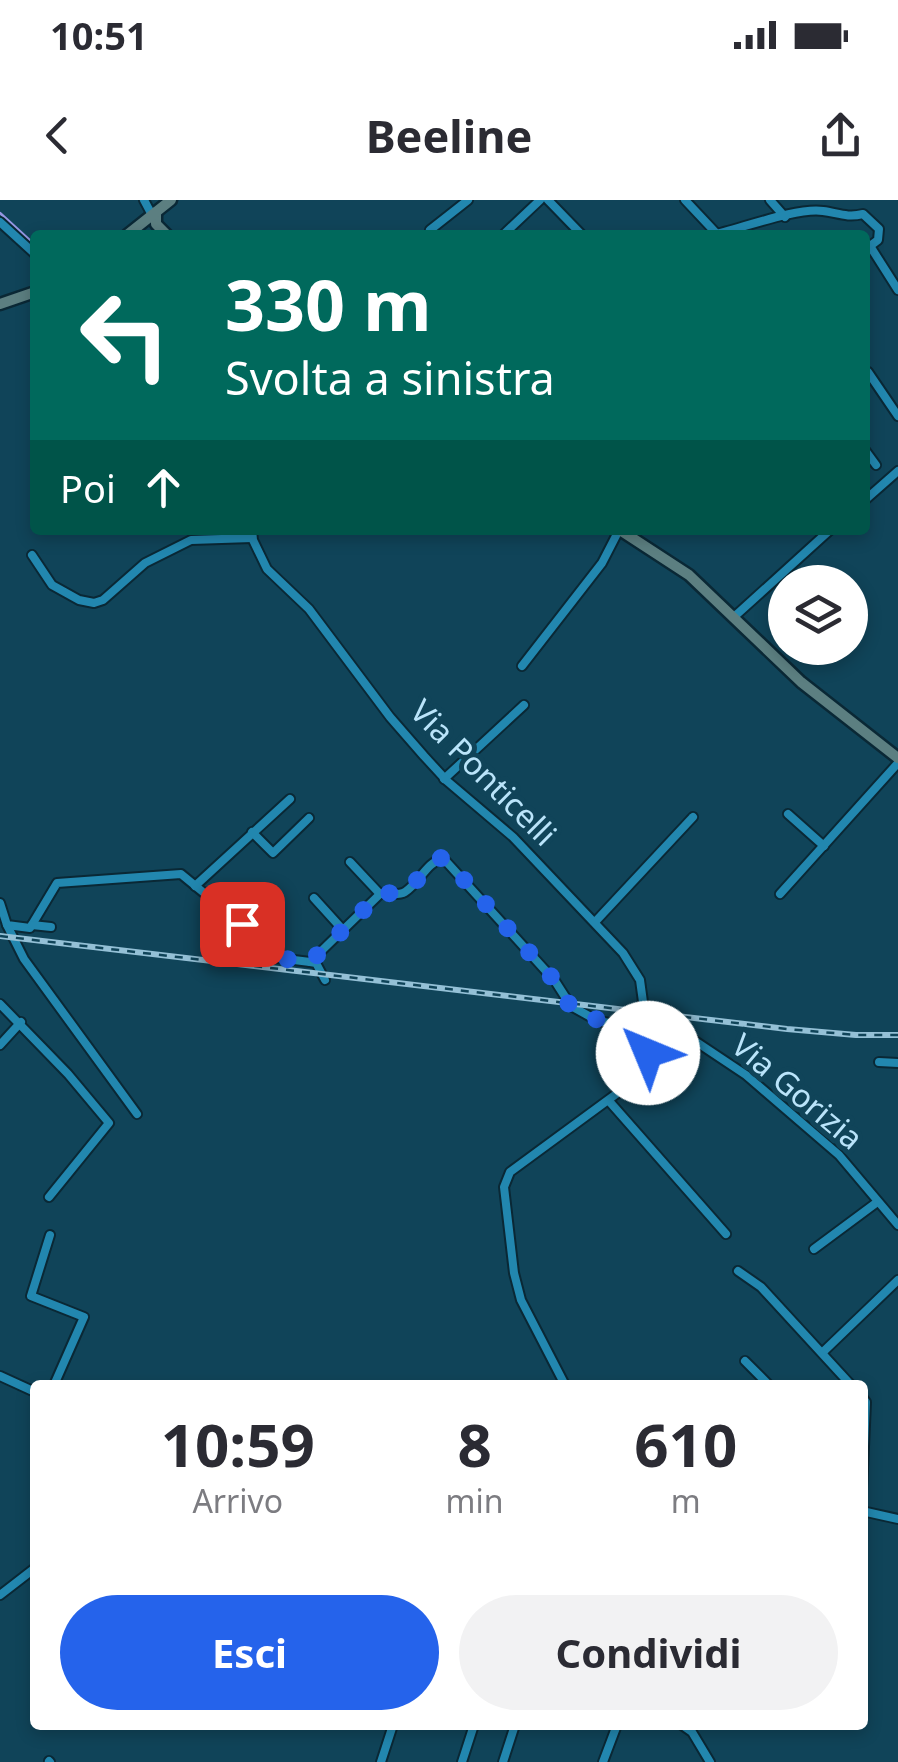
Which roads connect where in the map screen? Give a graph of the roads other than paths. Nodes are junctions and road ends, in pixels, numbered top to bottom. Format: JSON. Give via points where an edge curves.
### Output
{"nodes":[{"id":1,"x":144,"y":200,"type":"edge"},
{"id":2,"x":171,"y":200,"type":"edge"},
{"id":3,"x":468,"y":200,"type":"edge"},
{"id":4,"x":544,"y":200,"type":"edge"},
{"id":5,"x":685,"y":200,"type":"edge"},
{"id":6,"x":770,"y":200,"type":"edge"},
{"id":7,"x":785,"y":216,"type":"junction"},
{"id":8,"x":0,"y":222,"type":"edge"},
{"id":9,"x":153,"y":223,"type":"edge"},
{"id":10,"x":760,"y":223,"type":"junction"},
{"id":11,"x":430,"y":230,"type":"dead end"},
{"id":12,"x":508,"y":230,"type":"edge"},
{"id":13,"x":577,"y":230,"type":"edge"},
{"id":14,"x":711,"y":230,"type":"edge"},
{"id":15,"x":731,"y":230,"type":"edge"},
{"id":16,"x":762,"y":230,"type":"edge"},
{"id":17,"x":30,"y":249,"type":"edge"},
{"id":18,"x":898,"y":290,"type":"edge"},
{"id":19,"x":30,"y":294,"type":"edge"},
{"id":20,"x":0,"y":304,"type":"edge"},
{"id":21,"x":870,"y":375,"type":"edge"},
{"id":22,"x":898,"y":416,"type":"edge"},
{"id":23,"x":870,"y":457,"type":"edge"},
{"id":24,"x":876,"y":465,"type":"dead end"},
{"id":25,"x":898,"y":471,"type":"edge"},
{"id":26,"x":870,"y":496,"type":"edge"},
{"id":27,"x":242,"y":535,"type":"edge"},
{"id":28,"x":252,"y":535,"type":"edge"},
{"id":29,"x":616,"y":535,"type":"edge"},
{"id":30,"x":627,"y":535,"type":"edge"},
{"id":31,"x":824,"y":535,"type":"edge"},
{"id":32,"x":32,"y":555,"type":"dead end"},
{"id":33,"x":734,"y":616,"type":"junction"},
{"id":34,"x":522,"y":666,"type":"dead end"},
{"id":35,"x":524,"y":705,"type":"dead end"},
{"id":36,"x":898,"y":760,"type":"edge"},
{"id":37,"x":444,"y":778,"type":"junction"},
{"id":38,"x":290,"y":799,"type":"dead end"},
{"id":39,"x":788,"y":814,"type":"dead end"},
{"id":40,"x":694,"y":817,"type":"dead end"},
{"id":41,"x":310,"y":818,"type":"dead end"},
{"id":42,"x":252,"y":832,"type":"junction"},
{"id":43,"x":824,"y":846,"type":"junction"},
{"id":44,"x":350,"y":862,"type":"dead end"},
{"id":45,"x":195,"y":886,"type":"junction"},
{"id":46,"x":380,"y":894,"type":"junction"},
{"id":47,"x":780,"y":894,"type":"dead end"},
{"id":48,"x":314,"y":898,"type":"dead end"},
{"id":49,"x":0,"y":904,"type":"edge"},
{"id":50,"x":594,"y":922,"type":"junction"},
{"id":51,"x":8,"y":925,"type":"junction"},
{"id":52,"x":32,"y":925,"type":"junction"},
{"id":53,"x":51,"y":926,"type":"dead end"},
{"id":54,"x":343,"y":930,"type":"junction"},
{"id":55,"x":0,"y":940,"type":"edge"},
{"id":56,"x":14,"y":942,"type":"junction"},
{"id":57,"x":310,"y":962,"type":"junction"},
{"id":58,"x":325,"y":980,"type":"dead end"},
{"id":59,"x":643,"y":1002,"type":"dead end"},
{"id":60,"x":0,"y":1004,"type":"edge"},
{"id":61,"x":645,"y":1018,"type":"dead end"},
{"id":62,"x":21,"y":1022,"type":"junction"},
{"id":63,"x":646,"y":1032,"type":"junction"},
{"id":64,"x":0,"y":1045,"type":"edge"},
{"id":65,"x":879,"y":1062,"type":"dead end"},
{"id":66,"x":898,"y":1063,"type":"edge"},
{"id":67,"x":609,"y":1101,"type":"junction"},
{"id":68,"x":137,"y":1114,"type":"dead end"},
{"id":69,"x":49,"y":1197,"type":"dead end"},
{"id":70,"x":876,"y":1203,"type":"junction"},
{"id":71,"x":898,"y":1206,"type":"edge"},
{"id":72,"x":888,"y":1216,"type":"junction"},
{"id":73,"x":898,"y":1226,"type":"edge"},
{"id":74,"x":726,"y":1234,"type":"dead end"},
{"id":75,"x":50,"y":1235,"type":"dead end"},
{"id":76,"x":814,"y":1249,"type":"dead end"},
{"id":77,"x":738,"y":1271,"type":"dead end"},
{"id":78,"x":898,"y":1280,"type":"edge"},
{"id":79,"x":822,"y":1352,"type":"dead end"},
{"id":80,"x":744,"y":1361,"type":"dead end"},
{"id":81,"x":0,"y":1376,"type":"edge"},
{"id":82,"x":56,"y":1380,"type":"edge"},
{"id":83,"x":562,"y":1380,"type":"edge"},
{"id":84,"x":764,"y":1380,"type":"edge"},
{"id":85,"x":846,"y":1380,"type":"edge"},
{"id":86,"x":30,"y":1390,"type":"edge"},
{"id":87,"x":868,"y":1512,"type":"edge"},
{"id":88,"x":898,"y":1519,"type":"edge"},
{"id":89,"x":30,"y":1572,"type":"edge"},
{"id":90,"x":0,"y":1595,"type":"edge"},
{"id":91,"x":391,"y":1730,"type":"edge"},
{"id":92,"x":472,"y":1730,"type":"edge"},
{"id":93,"x":514,"y":1730,"type":"edge"},
{"id":94,"x":611,"y":1730,"type":"edge"},
{"id":95,"x":689,"y":1730,"type":"edge"},
{"id":96,"x":381,"y":1762,"type":"edge"},
{"id":97,"x":462,"y":1762,"type":"edge"},
{"id":98,"x":504,"y":1762,"type":"edge"},
{"id":99,"x":603,"y":1762,"type":"edge"},
{"id":100,"x":710,"y":1762,"type":"edge"}],
"edges":[{"from":1,"to":9,"type":"street"},
{"from":2,"to":9,"type":"street"},
{"from":3,"to":11,"type":"street"},
{"from":4,"to":12,"type":"street"},
{"from":4,"to":13,"type":"street"},
{"from":5,"to":14,"type":"street"},
{"from":6,"to":7,"type":"street"},
{"from":7,"to":10,"type":"street"},
{"from":7,"to":18,"type":"street","via":[[862,214],[879,229],[870,246]]},
{"from":8,"to":17,"type":"street"},
{"from":10,"to":15,"type":"street"},
{"from":10,"to":16,"type":"street"},
{"from":19,"to":20,"type":"street"},
{"from":21,"to":22,"type":"street"},
{"from":23,"to":24,"type":"street"},
{"from":25,"to":26,"type":"street"},
{"from":27,"to":32,"type":"street","via":[[191,540],[145,563],[94,603],[52,585]]},
{"from":28,"to":37,"type":"street","name":"Via Ponticelli","via":[[267,569],[309,609]]},
{"from":29,"to":34,"type":"street"},
{"from":30,"to":33,"type":"street","via":[[678,567]]},
{"from":31,"to":33,"type":"street"},
{"from":33,"to":36,"type":"street","via":[[801,682]]},
{"from":35,"to":37,"type":"street"},
{"from":36,"to":43,"type":"street"},
{"from":37,"to":50,"type":"street","name":"Via Ponticelli","via":[[513,837]]},
{"from":38,"to":42,"type":"street"},
{"from":39,"to":43,"type":"street"},
{"from":40,"to":50,"type":"street"},
{"from":41,"to":42,"type":"street","via":[[272,853]]},
{"from":42,"to":45,"type":"street"},
{"from":43,"to":47,"type":"street"},
{"from":44,"to":46,"type":"street"},
{"from":45,"to":52,"type":"street","via":[[178,874],[58,883]]},
{"from":45,"to":57,"type":"street","via":[[254,934],[262,956]]},
{"from":46,"to":54,"type":"street"},
{"from":46,"to":63,"type":"street","name":"Via Gorizia","via":[[404,892],[443,858],[570,1006]]},
{"from":48,"to":54,"type":"street"},
{"from":49,"to":51,"type":"street"},
{"from":50,"to":59,"type":"street","name":"Via Ponticelli","via":[[624,952],[640,980]]},
{"from":51,"to":52,"type":"street"},
{"from":51,"to":56,"type":"street"},
{"from":52,"to":53,"type":"street"},
{"from":54,"to":57,"type":"street"},
{"from":55,"to":56,"type":"street"},
{"from":56,"to":68,"type":"street"},
{"from":57,"to":58,"type":"street"},
{"from":60,"to":62,"type":"street"},
{"from":61,"to":63,"type":"street"},
{"from":62,"to":64,"type":"street"},
{"from":62,"to":69,"type":"street","via":[[109,1123]]},
{"from":63,"to":67,"type":"street","via":[[648,1053],[638,1078]]},
{"from":63,"to":70,"type":"street","name":"Via Gorizia","via":[[683,1034],[746,1076],[839,1155]]},
{"from":65,"to":66,"type":"street"},
{"from":67,"to":74,"type":"street"},
{"from":67,"to":83,"type":"street","via":[[510,1172],[504,1186],[521,1300]]},
{"from":70,"to":72,"type":"street","name":"Via Gorizia"},
{"from":70,"to":76,"type":"street"},
{"from":71,"to":72,"type":"street"},
{"from":72,"to":73,"type":"street","name":"Via Gorizia"},
{"from":75,"to":82,"type":"street","via":[[31,1294],[84,1317]]},
{"from":77,"to":85,"type":"street","via":[[761,1287]]},
{"from":78,"to":79,"type":"street"},
{"from":80,"to":84,"type":"street"},
{"from":81,"to":86,"type":"street"},
{"from":87,"to":88,"type":"street"},
{"from":89,"to":90,"type":"street"},
{"from":91,"to":96,"type":"street"},
{"from":92,"to":97,"type":"street"},
{"from":93,"to":98,"type":"street"},
{"from":94,"to":99,"type":"street"},
{"from":95,"to":100,"type":"street"}]}
